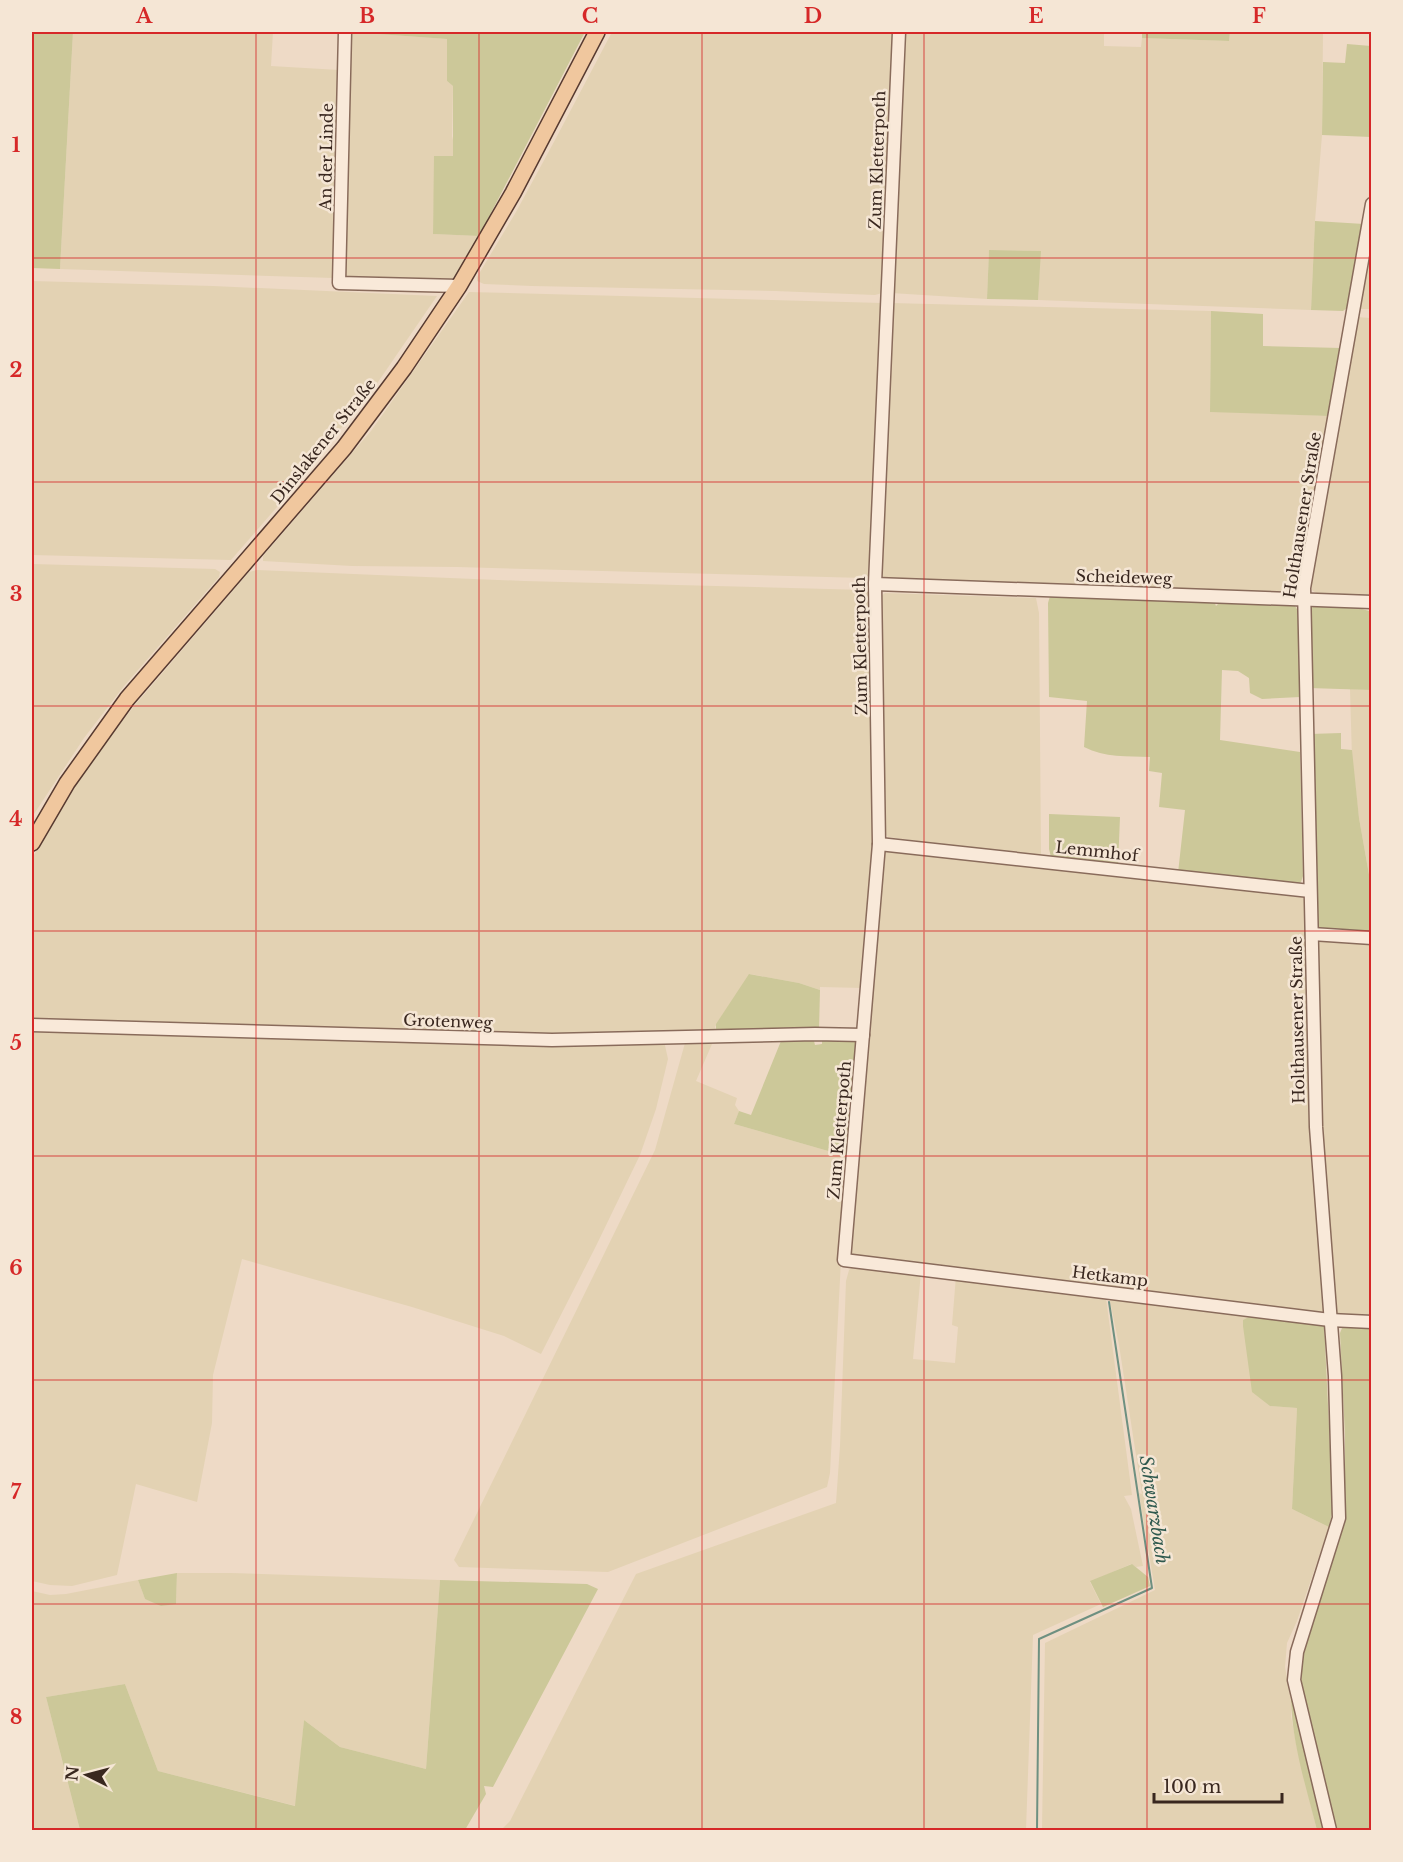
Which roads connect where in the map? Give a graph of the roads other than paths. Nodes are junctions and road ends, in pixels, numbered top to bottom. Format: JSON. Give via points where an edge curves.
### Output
{"nodes":[{"id":1,"x":345,"y":32,"type":"edge"},
{"id":2,"x":597,"y":32,"type":"edge"},
{"id":3,"x":899,"y":32,"type":"edge"},
{"id":4,"x":1371,"y":204,"type":"edge"},
{"id":5,"x":459,"y":286,"type":"junction"},
{"id":6,"x":875,"y":584,"type":"junction"},
{"id":7,"x":1304,"y":600,"type":"junction"},
{"id":8,"x":1371,"y":602,"type":"edge"},
{"id":9,"x":32,"y":843,"type":"edge"},
{"id":10,"x":879,"y":844,"type":"junction"},
{"id":11,"x":1310,"y":891,"type":"junction"},
{"id":12,"x":1312,"y":934,"type":"junction"},
{"id":13,"x":1371,"y":938,"type":"edge"},
{"id":14,"x":32,"y":1025,"type":"edge"},
{"id":15,"x":863,"y":1035,"type":"junction"},
{"id":16,"x":844,"y":1260,"type":"joint"},
{"id":17,"x":1330,"y":1320,"type":"junction"},
{"id":18,"x":1371,"y":1322,"type":"edge"},
{"id":19,"x":1330,"y":1830,"type":"edge"}],
"edges":[{"from":1,"to":5,"type":"street","name":"An der Linde","via":[[339,283]]},
{"from":2,"to":5,"type":"main road","name":"Dinslakener Straße","via":[[513,194]]},
{"from":3,"to":6,"type":"street","name":"Zum Kletterpoth"},
{"from":4,"to":7,"type":"street","name":"Holthausener Straße"},
{"from":5,"to":9,"type":"main road","name":"Dinslakener Straße","via":[[344,448],[127,699],[67,783]]},
{"from":6,"to":7,"type":"street","name":"Scheideweg"},
{"from":6,"to":10,"type":"street","name":"Zum Kletterpoth"},
{"from":7,"to":8,"type":"street","name":"Scheideweg"},
{"from":7,"to":11,"type":"street","name":"Holthausener Straße"},
{"from":10,"to":11,"type":"street","name":"Lemmhof"},
{"from":10,"to":15,"type":"street","name":"Zum Kletterpoth"},
{"from":11,"to":12,"type":"street","name":"Holthausener Straße"},
{"from":12,"to":13,"type":"street"},
{"from":12,"to":17,"type":"street","name":"Holthausener Straße","via":[[1316,1127]]},
{"from":14,"to":15,"type":"street","name":"Grotenweg","via":[[552,1040]]},
{"from":15,"to":16,"type":"street","name":"Zum Kletterpoth"},
{"from":16,"to":17,"type":"street","name":"Hetkamp"},
{"from":17,"to":18,"type":"street","name":"Hetkamp"},
{"from":17,"to":19,"type":"street","name":"Holthausener Straße","via":[[1339,1518],[1297,1652],[1294,1680]]}]}
